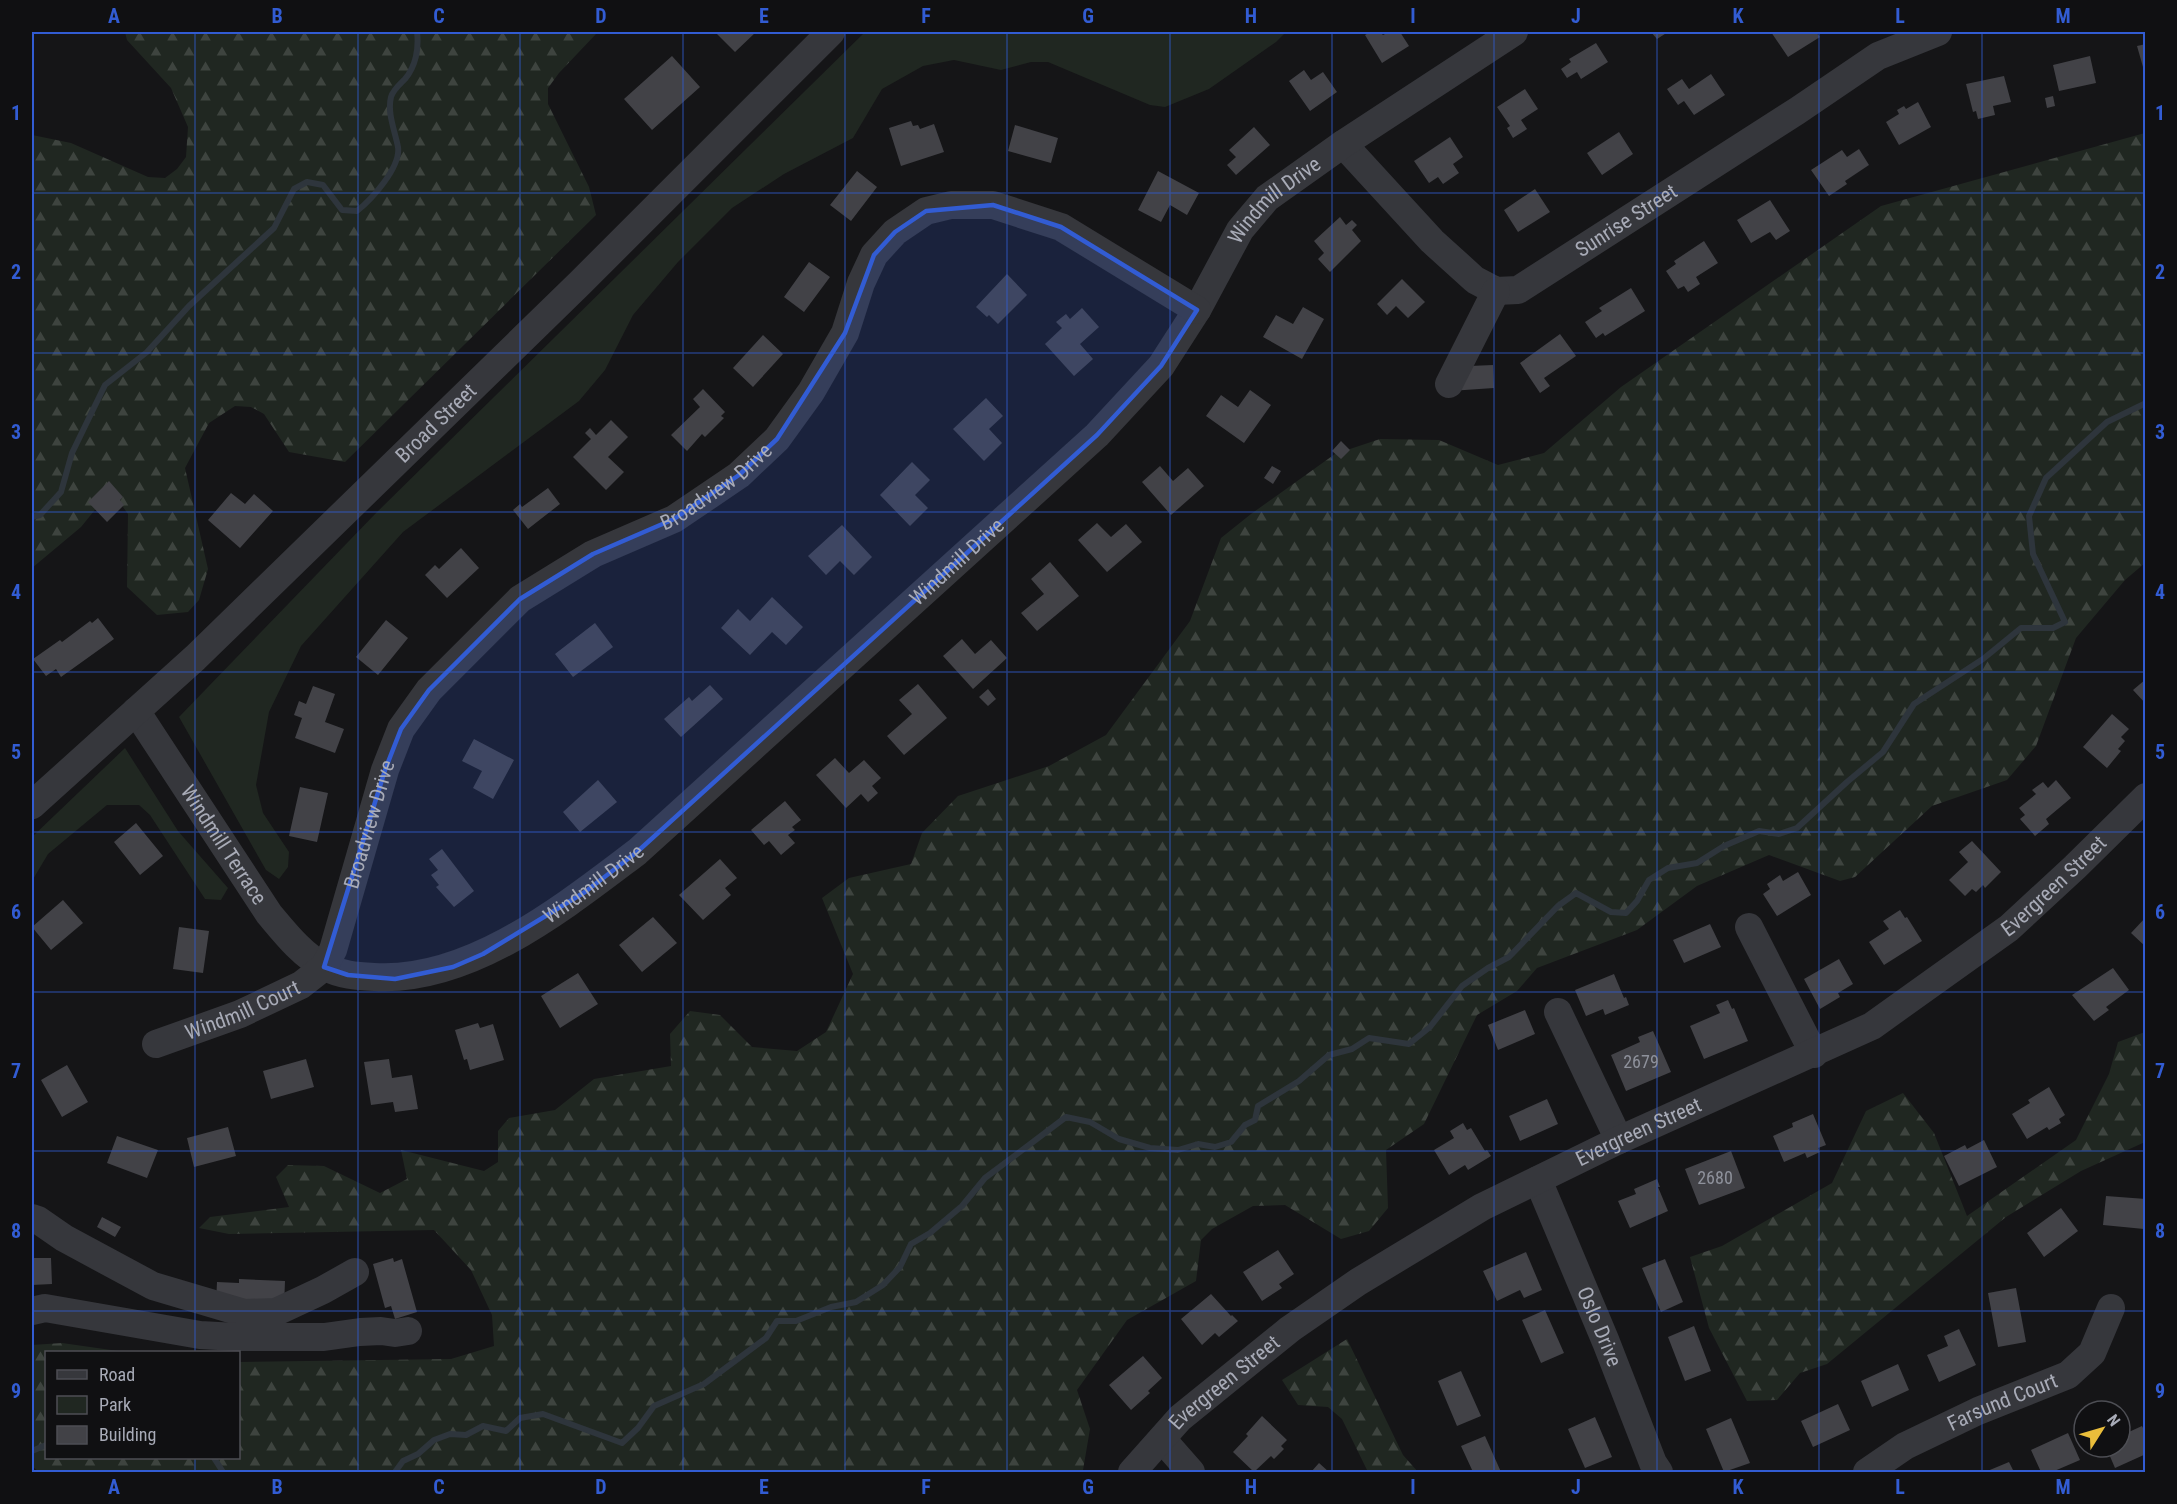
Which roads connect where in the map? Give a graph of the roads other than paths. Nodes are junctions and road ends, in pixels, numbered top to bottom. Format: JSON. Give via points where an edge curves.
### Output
{"nodes":[{"id":1,"x":831,"y":32,"type":"edge"},
{"id":2,"x":1514,"y":32,"type":"edge"},
{"id":3,"x":1938,"y":32,"type":"edge"},
{"id":4,"x":1343,"y":144,"type":"junction"},
{"id":5,"x":1496,"y":291,"type":"junction"},
{"id":6,"x":1197,"y":310,"type":"junction"},
{"id":7,"x":1449,"y":384,"type":"dead end"},
{"id":8,"x":136,"y":711,"type":"junction"},
{"id":9,"x":2145,"y":797,"type":"edge"},
{"id":10,"x":32,"y":805,"type":"edge"},
{"id":11,"x":1749,"y":927,"type":"dead end"},
{"id":12,"x":324,"y":967,"type":"junction"},
{"id":13,"x":1558,"y":1012,"type":"dead end"},
{"id":14,"x":156,"y":1044,"type":"dead end"},
{"id":15,"x":1814,"y":1054,"type":"junction"},
{"id":16,"x":1619,"y":1140,"type":"junction"},
{"id":17,"x":1538,"y":1180,"type":"junction"},
{"id":18,"x":32,"y":1218,"type":"edge"},
{"id":19,"x":355,"y":1272,"type":"dead end"},
{"id":20,"x":2111,"y":1308,"type":"dead end"},
{"id":21,"x":32,"y":1311,"type":"edge"},
{"id":22,"x":408,"y":1330,"type":"dead end"},
{"id":23,"x":1162,"y":1439,"type":"junction"},
{"id":24,"x":1132,"y":1473,"type":"edge"},
{"id":25,"x":1191,"y":1473,"type":"edge"},
{"id":26,"x":1659,"y":1473,"type":"edge"},
{"id":27,"x":1867,"y":1473,"type":"edge"}],
"edges":[{"from":1,"to":8,"type":"street","name":"Broad Street","via":[[563,299]]},
{"from":2,"to":4,"type":"street","name":"Windmill Drive"},
{"from":3,"to":5,"type":"street","name":"Sunrise Street","via":[[1878,56],[1518,290]]},
{"from":4,"to":5,"type":"street","via":[[1432,241],[1475,280]]},
{"from":4,"to":6,"type":"street","name":"Windmill Drive","via":[[1267,198],[1240,230]]},
{"from":5,"to":7,"type":"street"},
{"from":6,"to":12,"type":"street","name":"Windmill Drive","via":[[1161,366],[1097,435],[637,852],[585,892],[522,933],[453,967],[395,979],[348,975]]},
{"from":6,"to":12,"type":"street","name":"Broadview Drive","via":[[1060,228],[993,205],[951,205],[926,211],[894,232],[874,255],[845,333],[811,392],[777,439],[739,475],[674,519],[593,554],[520,599],[429,690],[401,729],[385,770],[333,950]]},
{"from":8,"to":10,"type":"street","name":"Broad Street"},
{"from":8,"to":12,"type":"street","name":"Windmill Terrace","via":[[269,914],[295,945]]},
{"from":9,"to":15,"type":"street","name":"Evergreen Street","via":[[2008,928],[1872,1026]]},
{"from":11,"to":15,"type":"street"},
{"from":12,"to":14,"type":"street","name":"Windmill Court","via":[[301,984],[240,1014]]},
{"from":13,"to":16,"type":"street"},
{"from":15,"to":16,"type":"street","name":"Evergreen Street"},
{"from":16,"to":17,"type":"street","name":"Evergreen Street"},
{"from":17,"to":23,"type":"street","name":"Evergreen Street","via":[[1482,1207],[1358,1282],[1290,1329],[1180,1418]]},
{"from":17,"to":26,"type":"street","name":"Oslo Drive"},
{"from":18,"to":19,"type":"street","via":[[153,1286],[244,1313],[276,1312]]},
{"from":20,"to":27,"type":"street","name":"Farsund Court","via":[[2092,1353],[2068,1375],[1905,1446]]},
{"from":21,"to":22,"type":"street","via":[[45,1308],[200,1335],[236,1337],[324,1337]]},
{"from":23,"to":24,"type":"street","name":"Evergreen Street"},
{"from":23,"to":25,"type":"street"}]}
